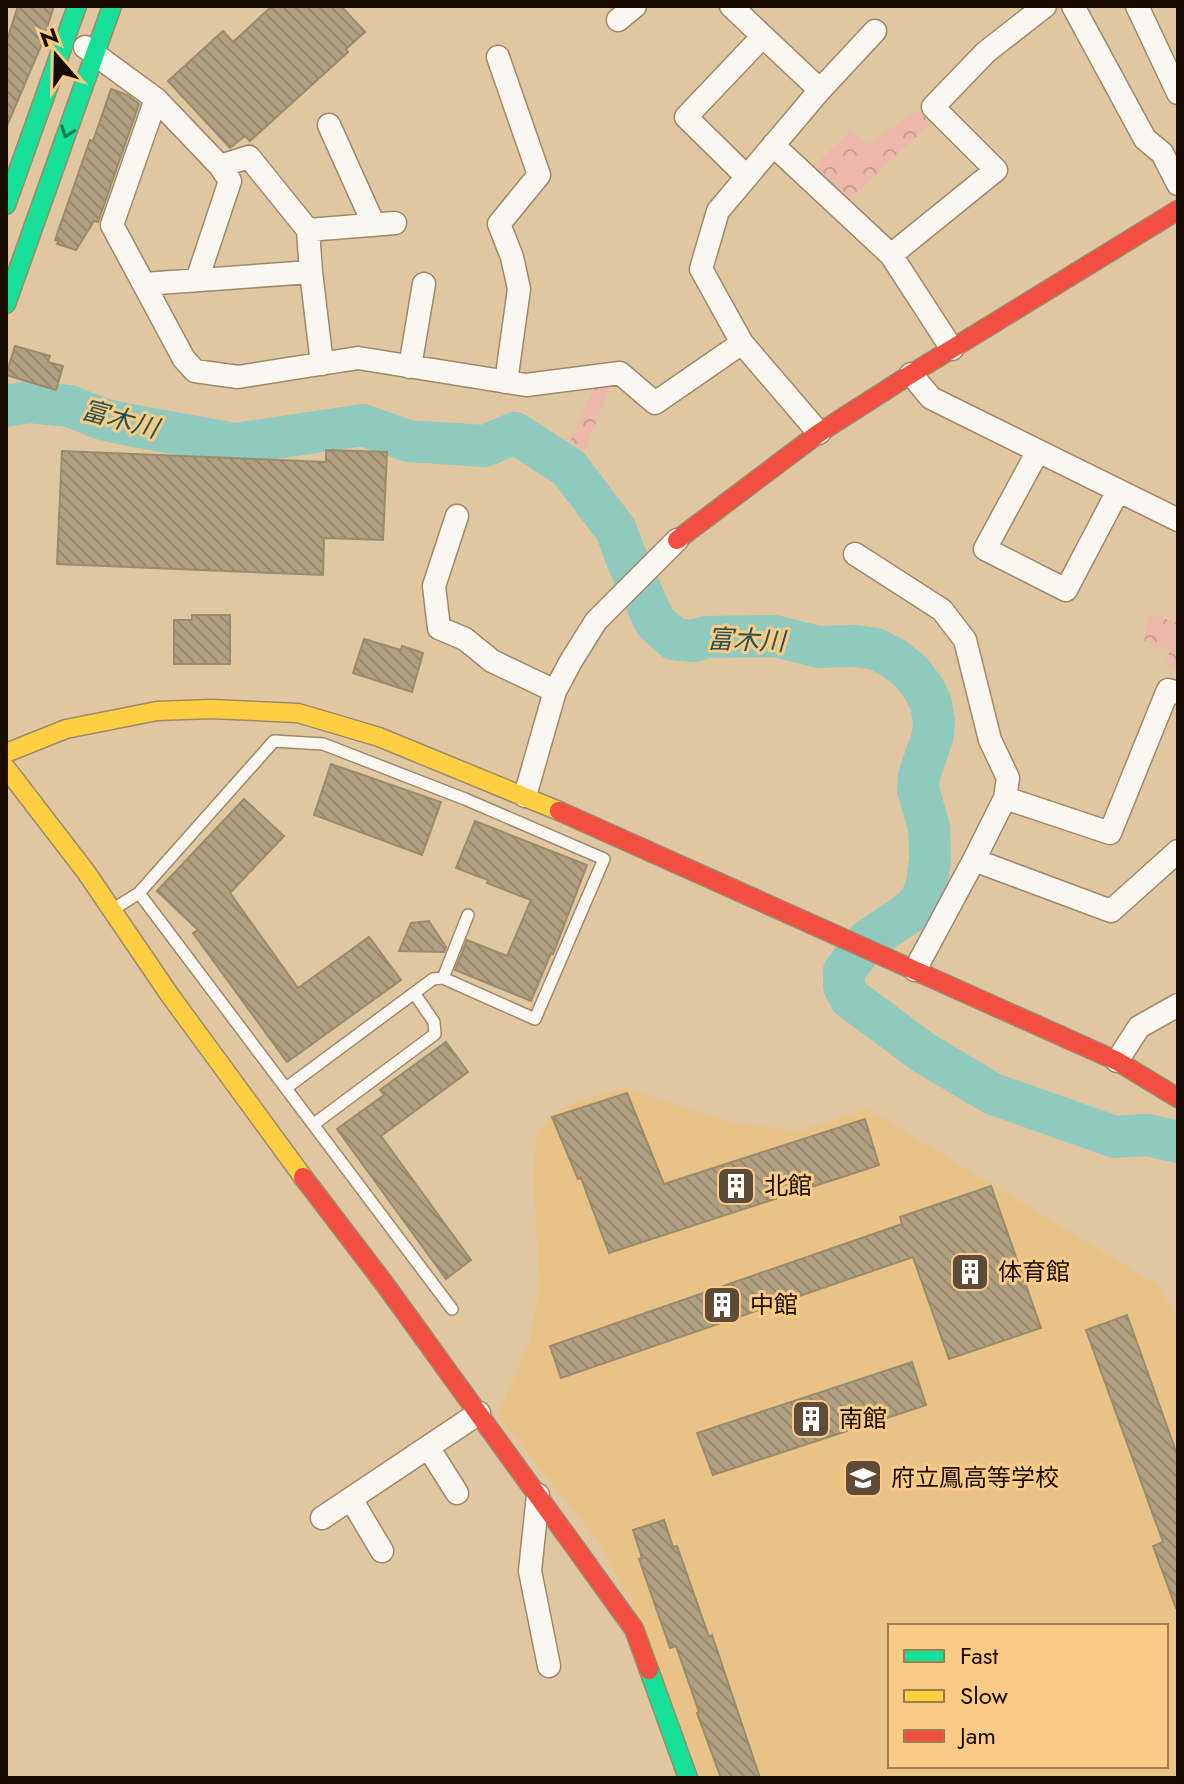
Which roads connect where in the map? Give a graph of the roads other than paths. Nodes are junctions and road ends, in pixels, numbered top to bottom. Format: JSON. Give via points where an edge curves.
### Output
{"nodes":[{"id":1,"x":77,"y":6,"type":"edge"},
{"id":2,"x":112,"y":6,"type":"edge"},
{"id":3,"x":731,"y":6,"type":"edge"},
{"id":4,"x":1045,"y":6,"type":"edge"},
{"id":5,"x":1073,"y":6,"type":"edge"},
{"id":6,"x":1137,"y":6,"type":"edge"},
{"id":7,"x":875,"y":31,"type":"dead end"},
{"id":8,"x":67,"y":33,"type":"junction"},
{"id":9,"x":763,"y":36,"type":"junction"},
{"id":10,"x":95,"y":55,"type":"junction"},
{"id":11,"x":498,"y":57,"type":"dead end"},
{"id":12,"x":820,"y":90,"type":"junction"},
{"id":13,"x":1178,"y":93,"type":"edge"},
{"id":14,"x":156,"y":99,"type":"junction"},
{"id":15,"x":329,"y":125,"type":"dead end"},
{"id":16,"x":773,"y":145,"type":"junction"},
{"id":17,"x":220,"y":166,"type":"junction"},
{"id":18,"x":747,"y":177,"type":"junction"},
{"id":19,"x":1178,"y":184,"type":"edge"},
{"id":20,"x":6,"y":205,"type":"edge"},
{"id":21,"x":1178,"y":210,"type":"edge"},
{"id":22,"x":308,"y":230,"type":"junction"},
{"id":23,"x":891,"y":255,"type":"junction"},
{"id":24,"x":311,"y":272,"type":"junction"},
{"id":25,"x":197,"y":280,"type":"junction"},
{"id":26,"x":144,"y":284,"type":"junction"},
{"id":27,"x":424,"y":284,"type":"dead end"},
{"id":28,"x":6,"y":304,"type":"edge"},
{"id":29,"x":742,"y":343,"type":"junction"},
{"id":30,"x":952,"y":349,"type":"junction"},
{"id":31,"x":322,"y":364,"type":"junction"},
{"id":32,"x":410,"y":367,"type":"junction"},
{"id":33,"x":911,"y":374,"type":"junction"},
{"id":34,"x":506,"y":382,"type":"junction"},
{"id":35,"x":819,"y":433,"type":"junction"},
{"id":36,"x":1038,"y":451,"type":"junction"},
{"id":37,"x":1118,"y":491,"type":"junction"},
{"id":38,"x":457,"y":516,"type":"dead end"},
{"id":39,"x":1178,"y":520,"type":"edge"},
{"id":40,"x":677,"y":540,"type":"joint"},
{"id":41,"x":855,"y":554,"type":"dead end"},
{"id":42,"x":555,"y":691,"type":"junction"},
{"id":43,"x":1178,"y":693,"type":"edge"},
{"id":44,"x":6,"y":753,"type":"edge"},
{"id":45,"x":6,"y":768,"type":"edge"},
{"id":46,"x":525,"y":796,"type":"junction"},
{"id":47,"x":1005,"y":798,"type":"junction"},
{"id":48,"x":615,"y":835,"type":"junction"},
{"id":49,"x":1178,"y":851,"type":"edge"},
{"id":50,"x":604,"y":859,"type":"junction"},
{"id":51,"x":974,"y":860,"type":"junction"},
{"id":52,"x":139,"y":893,"type":"junction"},
{"id":53,"x":112,"y":910,"type":"junction"},
{"id":54,"x":468,"y":915,"type":"dead end"},
{"id":55,"x":915,"y":970,"type":"junction"},
{"id":56,"x":443,"y":978,"type":"junction"},
{"id":57,"x":414,"y":993,"type":"junction"},
{"id":58,"x":1178,"y":1005,"type":"edge"},
{"id":59,"x":1117,"y":1061,"type":"junction"},
{"id":60,"x":286,"y":1088,"type":"junction"},
{"id":61,"x":1178,"y":1098,"type":"edge"},
{"id":62,"x":314,"y":1124,"type":"junction"},
{"id":63,"x":452,"y":1309,"type":"dead end"},
{"id":64,"x":479,"y":1413,"type":"junction"},
{"id":65,"x":428,"y":1447,"type":"junction"},
{"id":66,"x":457,"y":1493,"type":"dead end"},
{"id":67,"x":538,"y":1495,"type":"junction"},
{"id":68,"x":351,"y":1499,"type":"junction"},
{"id":69,"x":322,"y":1518,"type":"dead end"},
{"id":70,"x":382,"y":1551,"type":"dead end"},
{"id":71,"x":549,"y":1666,"type":"dead end"},
{"id":72,"x":688,"y":1778,"type":"edge"}],
"edges":[{"from":1,"to":8,"type":"street"},
{"from":2,"to":10,"type":"street"},
{"from":3,"to":9,"type":"street"},
{"from":4,"to":23,"type":"street","via":[[986,52],[933,107],[996,170]]},
{"from":5,"to":19,"type":"street","via":[[1145,139],[1162,153]]},
{"from":6,"to":13,"type":"street"},
{"from":7,"to":12,"type":"street"},
{"from":8,"to":10,"type":"street"},
{"from":8,"to":20,"type":"street"},
{"from":9,"to":12,"type":"street"},
{"from":9,"to":18,"type":"street","via":[[686,117]]},
{"from":10,"to":14,"type":"street"},
{"from":10,"to":28,"type":"street","one_way":true},
{"from":11,"to":34,"type":"street","via":[[539,175],[499,224],[519,289]]},
{"from":12,"to":16,"type":"street"},
{"from":14,"to":17,"type":"street"},
{"from":14,"to":26,"type":"street","via":[[112,225]]},
{"from":15,"to":22,"type":"street","via":[[384,224]]},
{"from":16,"to":18,"type":"street"},
{"from":16,"to":23,"type":"street"},
{"from":17,"to":22,"type":"street","via":[[249,157]]},
{"from":17,"to":25,"type":"street","via":[[230,181]]},
{"from":18,"to":29,"type":"street","via":[[718,211],[701,269]]},
{"from":21,"to":30,"type":"street"},
{"from":22,"to":24,"type":"street"},
{"from":23,"to":30,"type":"street"},
{"from":24,"to":25,"type":"street"},
{"from":24,"to":31,"type":"street"},
{"from":25,"to":26,"type":"street"},
{"from":26,"to":31,"type":"street","via":[[195,371],[238,377]]},
{"from":27,"to":32,"type":"street"},
{"from":29,"to":34,"type":"street","via":[[655,403],[620,373],[526,385]]},
{"from":29,"to":35,"type":"street"},
{"from":30,"to":33,"type":"street"},
{"from":31,"to":32,"type":"street","via":[[358,358]]},
{"from":32,"to":34,"type":"street"},
{"from":33,"to":35,"type":"street"},
{"from":33,"to":36,"type":"street","via":[[931,398]]},
{"from":35,"to":40,"type":"street"},
{"from":36,"to":37,"type":"street"},
{"from":36,"to":37,"type":"street","via":[[985,549],[1066,590]]},
{"from":37,"to":39,"type":"street"},
{"from":38,"to":42,"type":"street","via":[[434,586],[439,628]]},
{"from":40,"to":42,"type":"street","via":[[596,621]]},
{"from":41,"to":47,"type":"street","via":[[942,610],[965,640],[990,740],[1008,778]]},
{"from":42,"to":46,"type":"street"},
{"from":43,"to":47,"type":"street","via":[[1168,690],[1110,833]]},
{"from":44,"to":46,"type":"street","via":[[66,729],[157,711],[298,713],[379,737]]},
{"from":45,"to":53,"type":"street"},
{"from":46,"to":48,"type":"street"},
{"from":47,"to":51,"type":"street"},
{"from":48,"to":50,"type":"lane"},
{"from":48,"to":55,"type":"street"},
{"from":49,"to":51,"type":"street","via":[[1111,911]]},
{"from":50,"to":52,"type":"lane","via":[[323,744],[274,741]]},
{"from":50,"to":56,"type":"lane","via":[[535,1019]]},
{"from":51,"to":55,"type":"street"},
{"from":52,"to":53,"type":"lane"},
{"from":52,"to":60,"type":"lane"},
{"from":53,"to":64,"type":"street"},
{"from":54,"to":56,"type":"lane"},
{"from":55,"to":59,"type":"street"},
{"from":56,"to":57,"type":"lane"},
{"from":57,"to":60,"type":"lane"},
{"from":57,"to":62,"type":"lane","via":[[434,1022],[435,1034]]},
{"from":58,"to":59,"type":"street","via":[[1139,1027]]},
{"from":59,"to":61,"type":"street"},
{"from":60,"to":62,"type":"lane"},
{"from":62,"to":63,"type":"lane"},
{"from":64,"to":65,"type":"street"},
{"from":64,"to":67,"type":"street"},
{"from":65,"to":66,"type":"street"},
{"from":65,"to":68,"type":"street"},
{"from":67,"to":71,"type":"street","via":[[530,1571]]},
{"from":67,"to":72,"type":"street","via":[[634,1629]]},
{"from":68,"to":69,"type":"street"},
{"from":68,"to":70,"type":"street"}]}
